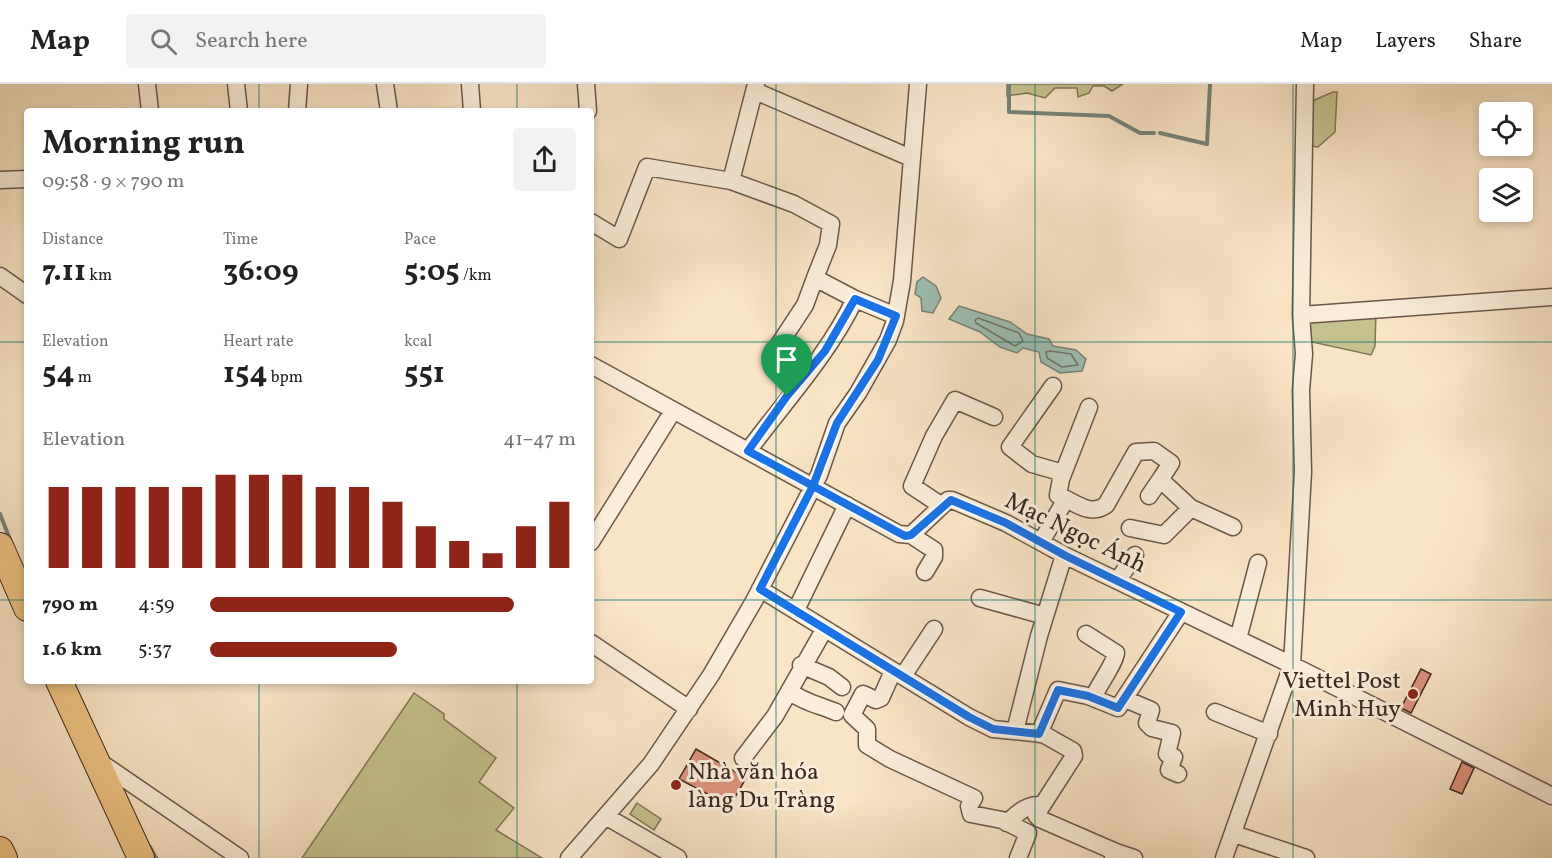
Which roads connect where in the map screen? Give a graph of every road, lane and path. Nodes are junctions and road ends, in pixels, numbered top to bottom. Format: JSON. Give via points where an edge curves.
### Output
{"nodes":[{"id":1,"x":147,"y":84,"type":"edge"},
{"id":2,"x":236,"y":84,"type":"edge"},
{"id":3,"x":299,"y":84,"type":"edge"},
{"id":4,"x":385,"y":84,"type":"edge"},
{"id":5,"x":470,"y":84,"type":"edge"},
{"id":6,"x":586,"y":84,"type":"edge"},
{"id":7,"x":918,"y":84,"type":"edge"},
{"id":8,"x":1305,"y":84,"type":"edge"},
{"id":9,"x":755,"y":87,"type":"edge"},
{"id":10,"x":150,"y":108,"type":"edge"},
{"id":11,"x":239,"y":108,"type":"edge"},
{"id":12,"x":297,"y":108,"type":"edge"},
{"id":13,"x":389,"y":108,"type":"edge"},
{"id":14,"x":472,"y":108,"type":"edge"},
{"id":15,"x":588,"y":108,"type":"edge"},
{"id":16,"x":911,"y":158,"type":"junction"},
{"id":17,"x":24,"y":179,"type":"edge"},
{"id":18,"x":0,"y":180,"type":"edge"},
{"id":19,"x":731,"y":181,"type":"junction"},
{"id":20,"x":594,"y":224,"type":"edge"},
{"id":21,"x":0,"y":276,"type":"edge"},
{"id":22,"x":815,"y":278,"type":"junction"},
{"id":23,"x":24,"y":293,"type":"edge"},
{"id":24,"x":1552,"y":297,"type":"edge"},
{"id":25,"x":855,"y":299,"type":"junction"},
{"id":26,"x":1301,"y":315,"type":"junction"},
{"id":27,"x":896,"y":316,"type":"junction"},
{"id":28,"x":777,"y":346,"type":"dead end"},
{"id":29,"x":594,"y":367,"type":"edge"},
{"id":30,"x":1053,"y":386,"type":"dead end"},
{"id":31,"x":1089,"y":407,"type":"dead end"},
{"id":32,"x":673,"y":411,"type":"junction"},
{"id":33,"x":994,"y":417,"type":"dead end"},
{"id":34,"x":748,"y":451,"type":"junction"},
{"id":35,"x":1063,"y":473,"type":"junction"},
{"id":36,"x":1162,"y":477,"type":"junction"},
{"id":37,"x":813,"y":486,"type":"junction"},
{"id":38,"x":1149,"y":496,"type":"dead end"},
{"id":39,"x":1066,"y":499,"type":"junction"},
{"id":40,"x":847,"y":506,"type":"junction"},
{"id":41,"x":942,"y":506,"type":"junction"},
{"id":42,"x":1191,"y":508,"type":"junction"},
{"id":43,"x":1233,"y":527,"type":"dead end"},
{"id":44,"x":1130,"y":528,"type":"dead end"},
{"id":45,"x":911,"y":535,"type":"junction"},
{"id":46,"x":594,"y":537,"type":"edge"},
{"id":47,"x":1041,"y":542,"type":"junction"},
{"id":48,"x":0,"y":546,"type":"edge"},
{"id":49,"x":1064,"y":555,"type":"junction"},
{"id":50,"x":1135,"y":555,"type":"dead end"},
{"id":51,"x":1258,"y":563,"type":"dead end"},
{"id":52,"x":925,"y":572,"type":"dead end"},
{"id":53,"x":1118,"y":580,"type":"junction"},
{"id":54,"x":760,"y":589,"type":"junction"},
{"id":55,"x":980,"y":598,"type":"dead end"},
{"id":56,"x":24,"y":601,"type":"edge"},
{"id":57,"x":796,"y":610,"type":"junction"},
{"id":58,"x":1181,"y":612,"type":"junction"},
{"id":59,"x":1045,"y":616,"type":"junction"},
{"id":60,"x":934,"y":629,"type":"dead end"},
{"id":61,"x":824,"y":630,"type":"junction"},
{"id":62,"x":1086,"y":634,"type":"dead end"},
{"id":63,"x":1238,"y":639,"type":"junction"},
{"id":64,"x":594,"y":646,"type":"edge"},
{"id":65,"x":1292,"y":664,"type":"junction"},
{"id":66,"x":801,"y":665,"type":"junction"},
{"id":67,"x":898,"y":673,"type":"junction"},
{"id":68,"x":60,"y":684,"type":"edge"},
{"id":69,"x":842,"y":687,"type":"dead end"},
{"id":70,"x":789,"y":692,"type":"junction"},
{"id":71,"x":1092,"y":698,"type":"junction"},
{"id":72,"x":1125,"y":699,"type":"junction"},
{"id":73,"x":836,"y":712,"type":"dead end"},
{"id":74,"x":1215,"y":712,"type":"dead end"},
{"id":75,"x":691,"y":716,"type":"junction"},
{"id":76,"x":1016,"y":731,"type":"junction"},
{"id":77,"x":1039,"y":734,"type":"junction"},
{"id":78,"x":1269,"y":734,"type":"junction"},
{"id":79,"x":93,"y":758,"type":"junction"},
{"id":80,"x":743,"y":758,"type":"dead end"},
{"id":81,"x":1178,"y":774,"type":"dead end"},
{"id":82,"x":1552,"y":796,"type":"edge"},
{"id":83,"x":1042,"y":805,"type":"junction"},
{"id":84,"x":607,"y":817,"type":"junction"},
{"id":85,"x":1007,"y":823,"type":"junction"},
{"id":86,"x":1234,"y":834,"type":"junction"},
{"id":87,"x":0,"y":850,"type":"edge"},
{"id":88,"x":1115,"y":855,"type":"edge"},
{"id":89,"x":4,"y":858,"type":"edge"},
{"id":90,"x":141,"y":858,"type":"edge"},
{"id":91,"x":240,"y":858,"type":"edge"},
{"id":92,"x":569,"y":858,"type":"edge"},
{"id":93,"x":678,"y":858,"type":"edge"},
{"id":94,"x":1018,"y":858,"type":"edge"},
{"id":95,"x":1134,"y":858,"type":"edge"},
{"id":96,"x":1224,"y":858,"type":"edge"},
{"id":97,"x":1306,"y":858,"type":"edge"}],
"edges":[{"from":1,"to":10,"type":"street"},
{"from":2,"to":11,"type":"street"},
{"from":3,"to":12,"type":"street"},
{"from":4,"to":13,"type":"street"},
{"from":5,"to":14,"type":"street"},
{"from":6,"to":15,"type":"street"},
{"from":7,"to":16,"type":"street"},
{"from":8,"to":26,"type":"street"},
{"from":9,"to":16,"type":"street"},
{"from":9,"to":19,"type":"street"},
{"from":16,"to":27,"type":"street"},
{"from":17,"to":18,"type":"street"},
{"from":19,"to":20,"type":"street","via":[[647,167],[620,238]]},
{"from":19,"to":22,"type":"street","via":[[794,204],[831,225]]},
{"from":21,"to":23,"type":"street"},
{"from":22,"to":25,"type":"street"},
{"from":22,"to":28,"type":"street","via":[[805,305]]},
{"from":24,"to":26,"type":"street"},
{"from":25,"to":27,"type":"street"},
{"from":25,"to":34,"type":"street","via":[[825,351]]},
{"from":26,"to":65,"type":"street","via":[[1303,483]]},
{"from":27,"to":37,"type":"street","via":[[878,360],[837,423]]},
{"from":29,"to":32,"type":"street"},
{"from":30,"to":35,"type":"street","via":[[1010,447],[1032,464]]},
{"from":31,"to":35,"type":"street"},
{"from":32,"to":34,"type":"street"},
{"from":32,"to":46,"type":"street"},
{"from":33,"to":41,"type":"street","via":[[955,400],[912,486]]},
{"from":34,"to":37,"type":"street"},
{"from":35,"to":39,"type":"street","via":[[1059,495]]},
{"from":36,"to":38,"type":"street"},
{"from":36,"to":39,"type":"street","via":[[1171,463],[1154,451],[1136,452],[1106,505],[1092,511]]},
{"from":36,"to":42,"type":"street"},
{"from":37,"to":40,"type":"street"},
{"from":37,"to":54,"type":"street"},
{"from":39,"to":47,"type":"street"},
{"from":40,"to":45,"type":"street","via":[[899,534]]},
{"from":40,"to":57,"type":"street"},
{"from":41,"to":45,"type":"street"},
{"from":41,"to":47,"type":"street","name":"Mạc Ngọc Ánh","via":[[951,500]]},
{"from":42,"to":43,"type":"street"},
{"from":42,"to":44,"type":"street","via":[[1164,535]]},
{"from":45,"to":52,"type":"street","via":[[934,550]]},
{"from":47,"to":49,"type":"street","name":"Mạc Ngọc Ánh"},
{"from":48,"to":56,"type":"main road"},
{"from":49,"to":53,"type":"street","name":"Mạc Ngọc Ánh"},
{"from":49,"to":59,"type":"street"},
{"from":50,"to":53,"type":"street"},
{"from":51,"to":63,"type":"street"},
{"from":53,"to":58,"type":"street","name":"Mạc Ngọc Ánh"},
{"from":54,"to":57,"type":"street"},
{"from":54,"to":75,"type":"street"},
{"from":55,"to":59,"type":"street"},
{"from":57,"to":61,"type":"street"},
{"from":58,"to":63,"type":"street","name":"Mạc Ngọc Ánh"},
{"from":58,"to":72,"type":"street"},
{"from":59,"to":76,"type":"street"},
{"from":60,"to":67,"type":"street"},
{"from":61,"to":66,"type":"street"},
{"from":61,"to":67,"type":"street"},
{"from":62,"to":71,"type":"street","via":[[1116,653]]},
{"from":63,"to":65,"type":"street","name":"Mạc Ngọc Ánh"},
{"from":64,"to":75,"type":"street"},
{"from":65,"to":78,"type":"street"},
{"from":65,"to":82,"type":"street","name":"Mạc Ngọc Ánh"},
{"from":66,"to":69,"type":"street"},
{"from":66,"to":70,"type":"street"},
{"from":67,"to":76,"type":"street","via":[[993,729]]},
{"from":67,"to":85,"type":"street","via":[[881,698],[876,700],[863,693],[852,715],[867,729],[867,745],[880,748],[974,798],[969,806],[971,814]]},
{"from":68,"to":79,"type":"main road"},
{"from":70,"to":73,"type":"street","via":[[804,702]]},
{"from":70,"to":80,"type":"street"},
{"from":71,"to":72,"type":"street","via":[[1118,708]]},
{"from":71,"to":77,"type":"street","via":[[1058,690]]},
{"from":72,"to":81,"type":"street","via":[[1151,710],[1147,723],[1152,728],[1172,733],[1167,754],[1174,757],[1169,770]]},
{"from":74,"to":78,"type":"street"},
{"from":75,"to":84,"type":"street"},
{"from":76,"to":77,"type":"street"},
{"from":77,"to":83,"type":"street","via":[[1073,751],[1074,756]]},
{"from":78,"to":86,"type":"street"},
{"from":79,"to":90,"type":"main road"},
{"from":79,"to":91,"type":"street"},
{"from":83,"to":85,"type":"street","via":[[1020,810]]},
{"from":83,"to":88,"type":"street","via":[[1036,815],[1040,819]]},
{"from":84,"to":92,"type":"street"},
{"from":84,"to":93,"type":"street"},
{"from":85,"to":94,"type":"street","via":[[1028,833]]},
{"from":86,"to":96,"type":"street"},
{"from":86,"to":97,"type":"street"},
{"from":87,"to":89,"type":"main road"},
{"from":88,"to":95,"type":"street"}]}
